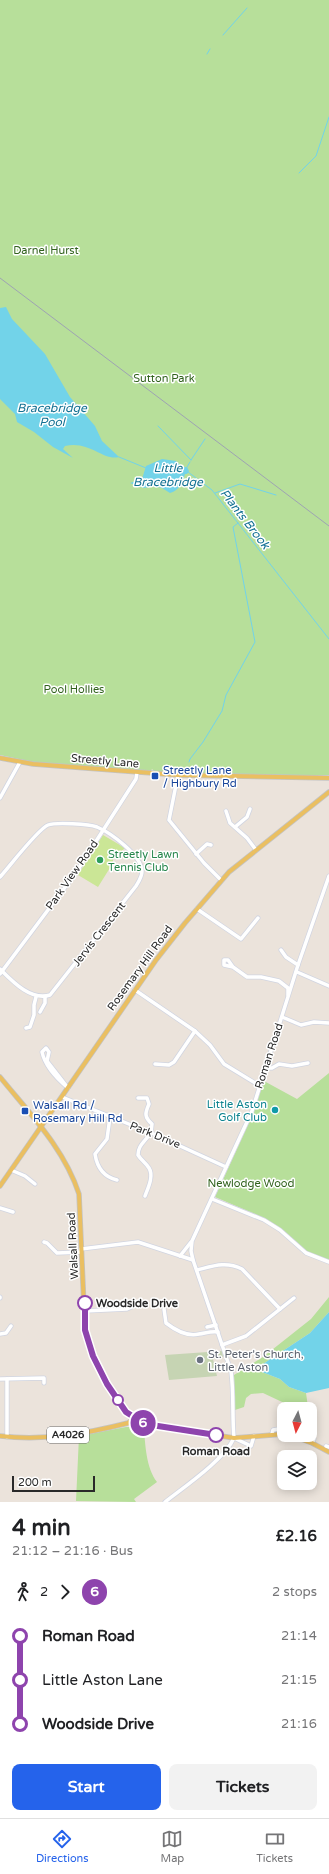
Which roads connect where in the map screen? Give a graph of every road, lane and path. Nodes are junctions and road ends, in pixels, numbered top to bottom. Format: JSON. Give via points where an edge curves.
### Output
{"nodes":[{"id":1,"x":0,"y":758,"type":"edge"},
{"id":2,"x":20,"y":762,"type":"junction"},
{"id":3,"x":138,"y":772,"type":"junction"},
{"id":4,"x":178,"y":775,"type":"junction"},
{"id":5,"x":329,"y":778,"type":"edge"},
{"id":6,"x":329,"y":792,"type":"edge"},
{"id":7,"x":0,"y":798,"type":"edge"},
{"id":8,"x":250,"y":809,"type":"dead end"},
{"id":9,"x":225,"y":814,"type":"dead end"},
{"id":10,"x":235,"y":827,"type":"junction"},
{"id":11,"x":103,"y":831,"type":"junction"},
{"id":12,"x":211,"y":845,"type":"dead end"},
{"id":13,"x":256,"y":850,"type":"junction"},
{"id":14,"x":196,"y":854,"type":"junction"},
{"id":15,"x":329,"y":876,"type":"edge"},
{"id":16,"x":0,"y":877,"type":"edge"},
{"id":17,"x":221,"y":880,"type":"junction"},
{"id":18,"x":197,"y":908,"type":"junction"},
{"id":19,"x":258,"y":918,"type":"dead end"},
{"id":20,"x":281,"y":950,"type":"dead end"},
{"id":21,"x":298,"y":966,"type":"junction"},
{"id":22,"x":233,"y":967,"type":"dead end"},
{"id":23,"x":1,"y":972,"type":"edge"},
{"id":24,"x":297,"y":972,"type":"junction"},
{"id":25,"x":329,"y":986,"type":"edge"},
{"id":26,"x":135,"y":990,"type":"junction"},
{"id":27,"x":36,"y":997,"type":"junction"},
{"id":28,"x":45,"y":997,"type":"junction"},
{"id":29,"x":288,"y":998,"type":"junction"},
{"id":30,"x":40,"y":1012,"type":"dead end"},
{"id":31,"x":282,"y":1017,"type":"junction"},
{"id":32,"x":329,"y":1023,"type":"edge"},
{"id":33,"x":30,"y":1028,"type":"dead end"},
{"id":34,"x":194,"y":1031,"type":"junction"},
{"id":35,"x":47,"y":1057,"type":"dead end"},
{"id":36,"x":155,"y":1064,"type":"dead end"},
{"id":37,"x":306,"y":1065,"type":"dead end"},
{"id":38,"x":266,"y":1068,"type":"junction"},
{"id":39,"x":0,"y":1077,"type":"edge"},
{"id":40,"x":260,"y":1086,"type":"junction"},
{"id":41,"x":68,"y":1088,"type":"junction"},
{"id":42,"x":62,"y":1096,"type":"junction"},
{"id":43,"x":138,"y":1098,"type":"dead end"},
{"id":44,"x":110,"y":1117,"type":"junction"},
{"id":45,"x":41,"y":1127,"type":"junction"},
{"id":46,"x":152,"y":1133,"type":"junction"},
{"id":47,"x":226,"y":1166,"type":"junction"},
{"id":48,"x":11,"y":1170,"type":"junction"},
{"id":49,"x":117,"y":1180,"type":"dead end"},
{"id":50,"x":35,"y":1184,"type":"dead end"},
{"id":51,"x":0,"y":1186,"type":"edge"},
{"id":52,"x":145,"y":1196,"type":"dead end"},
{"id":53,"x":212,"y":1199,"type":"junction"},
{"id":54,"x":0,"y":1208,"type":"edge"},
{"id":55,"x":13,"y":1212,"type":"dead end"},
{"id":56,"x":46,"y":1241,"type":"dead end"},
{"id":57,"x":192,"y":1241,"type":"junction"},
{"id":58,"x":81,"y":1251,"type":"junction"},
{"id":59,"x":180,"y":1256,"type":"junction"},
{"id":60,"x":193,"y":1260,"type":"junction"},
{"id":61,"x":329,"y":1262,"type":"edge"},
{"id":62,"x":197,"y":1270,"type":"junction"},
{"id":63,"x":294,"y":1298,"type":"dead end"},
{"id":64,"x":138,"y":1304,"type":"dead end"},
{"id":65,"x":164,"y":1309,"type":"dead end"},
{"id":66,"x":280,"y":1309,"type":"junction"},
{"id":67,"x":85,"y":1312,"type":"junction"},
{"id":68,"x":216,"y":1325,"type":"junction"},
{"id":69,"x":9,"y":1327,"type":"dead end"},
{"id":70,"x":207,"y":1327,"type":"dead end"},
{"id":71,"x":218,"y":1332,"type":"junction"},
{"id":72,"x":0,"y":1334,"type":"edge"},
{"id":73,"x":222,"y":1345,"type":"junction"},
{"id":74,"x":0,"y":1379,"type":"edge"},
{"id":75,"x":7,"y":1379,"type":"junction"},
{"id":76,"x":44,"y":1383,"type":"dead end"},
{"id":77,"x":134,"y":1418,"type":"junction"},
{"id":78,"x":277,"y":1429,"type":"edge"},
{"id":79,"x":272,"y":1434,"type":"junction"},
{"id":80,"x":277,"y":1434,"type":"edge"},
{"id":81,"x":0,"y":1436,"type":"edge"},
{"id":82,"x":254,"y":1436,"type":"junction"},
{"id":83,"x":6,"y":1437,"type":"junction"},
{"id":84,"x":234,"y":1438,"type":"junction"},
{"id":85,"x":312,"y":1442,"type":"edge"},
{"id":86,"x":328,"y":1449,"type":"edge"},
{"id":87,"x":165,"y":1502,"type":"edge"}],
"edges":[{"from":1,"to":2,"type":"main road","name":"Streetly Lane"},
{"from":2,"to":3,"type":"main road","name":"Streetly Lane"},
{"from":2,"to":7,"type":"street"},
{"from":3,"to":4,"type":"main road","name":"Streetly Lane"},
{"from":3,"to":11,"type":"street","name":"Park View Road"},
{"from":4,"to":5,"type":"main road","name":"Streetly Lane"},
{"from":4,"to":14,"type":"street","via":[[169,820]]},
{"from":6,"to":13,"type":"main road","name":"Rosemary Hill Road"},
{"from":8,"to":10,"type":"street"},
{"from":9,"to":10,"type":"street","via":[[230,824]]},
{"from":10,"to":13,"type":"street"},
{"from":11,"to":16,"type":"street","name":"Jervis Crescent","via":[[94,826],[47,825]]},
{"from":11,"to":23,"type":"street","name":"Park View Road","via":[[75,874]]},
{"from":11,"to":28,"type":"street","name":"Jervis Crescent","via":[[124,845],[136,858],[142,869],[140,880],[56,988]]},
{"from":12,"to":14,"type":"street","via":[[207,844]]},
{"from":13,"to":17,"type":"main road","name":"Rosemary Hill Road"},
{"from":14,"to":17,"type":"street"},
{"from":15,"to":21,"type":"street","name":"Roman Road"},
{"from":17,"to":18,"type":"main road","name":"Rosemary Hill Road"},
{"from":18,"to":19,"type":"street","via":[[241,939]]},
{"from":18,"to":26,"type":"main road","name":"Rosemary Hill Road"},
{"from":20,"to":21,"type":"street"},
{"from":21,"to":24,"type":"street","name":"Roman Road"},
{"from":22,"to":29,"type":"street","via":[[247,977],[279,981],[288,988]]},
{"from":23,"to":27,"type":"street"},
{"from":24,"to":25,"type":"street"},
{"from":24,"to":29,"type":"street","name":"Roman Road"},
{"from":26,"to":34,"type":"street"},
{"from":26,"to":41,"type":"main road","name":"Rosemary Hill Road"},
{"from":27,"to":28,"type":"street"},
{"from":27,"to":33,"type":"street"},
{"from":28,"to":30,"type":"street"},
{"from":29,"to":31,"type":"street","name":"Roman Road"},
{"from":31,"to":32,"type":"street","via":[[301,1025],[314,1022]]},
{"from":31,"to":38,"type":"street","name":"Roman Road"},
{"from":34,"to":36,"type":"street","via":[[174,1062],[169,1065]]},
{"from":34,"to":40,"type":"street","via":[[210,1045],[224,1064]]},
{"from":35,"to":41,"type":"street"},
{"from":37,"to":38,"type":"street","via":[[279,1064]]},
{"from":38,"to":40,"type":"street","name":"Roman Road"},
{"from":39,"to":45,"type":"main road","name":"Walsall Road"},
{"from":40,"to":47,"type":"street","name":"Roman Road","via":[[252,1111]]},
{"from":41,"to":42,"type":"main road","name":"Rosemary Hill Road"},
{"from":42,"to":44,"type":"street","name":"Park Drive"},
{"from":42,"to":45,"type":"main road","name":"Rosemary Hill Road"},
{"from":43,"to":46,"type":"street","via":[[147,1098],[149,1104],[145,1113],[146,1119],[152,1124]]},
{"from":44,"to":46,"type":"street","name":"Park Drive"},
{"from":44,"to":49,"type":"street","via":[[107,1139],[95,1154],[96,1162],[102,1171],[108,1178]]},
{"from":45,"to":48,"type":"main road","name":"Rosemary Hill Road"},
{"from":45,"to":58,"type":"main road","name":"Walsall Road","via":[[64,1159],[79,1194]]},
{"from":46,"to":47,"type":"street","name":"Park Drive"},
{"from":46,"to":52,"type":"street","via":[[138,1149],[138,1155],[151,1173],[150,1185]]},
{"from":47,"to":53,"type":"street","name":"Roman Road"},
{"from":48,"to":50,"type":"street"},
{"from":48,"to":51,"type":"main road","name":"Rosemary Hill Road"},
{"from":53,"to":57,"type":"street","name":"Roman Road"},
{"from":53,"to":61,"type":"street","via":[[264,1220],[280,1230],[306,1253]]},
{"from":54,"to":55,"type":"street"},
{"from":56,"to":58,"type":"street","via":[[57,1253]]},
{"from":57,"to":59,"type":"street"},
{"from":57,"to":60,"type":"street","name":"Roman Road"},
{"from":58,"to":59,"type":"street","via":[[138,1242]]},
{"from":58,"to":67,"type":"main road","name":"Walsall Road"},
{"from":59,"to":60,"type":"street"},
{"from":60,"to":62,"type":"street","name":"Roman Road"},
{"from":62,"to":66,"type":"street","via":[[220,1264],[238,1267]]},
{"from":62,"to":68,"type":"street","name":"Roman Road"},
{"from":63,"to":66,"type":"street"},
{"from":64,"to":67,"type":"street","via":[[130,1308]]},
{"from":65,"to":71,"type":"street","via":[[166,1324],[177,1331],[198,1335],[210,1331]]},
{"from":66,"to":73,"type":"street","via":[[246,1336]]},
{"from":67,"to":77,"type":"main road","name":"Walsall Road","via":[[85,1330],[93,1356],[107,1384],[126,1412]]},
{"from":68,"to":70,"type":"street"},
{"from":68,"to":71,"type":"street","name":"Roman Road"},
{"from":69,"to":72,"type":"street","via":[[6,1332]]},
{"from":71,"to":73,"type":"street","name":"Roman Road"},
{"from":73,"to":84,"type":"street","name":"Roman Road","via":[[233,1386]]},
{"from":74,"to":75,"type":"street"},
{"from":75,"to":76,"type":"street","via":[[44,1377]]},
{"from":75,"to":83,"type":"street"},
{"from":77,"to":83,"type":"main road","number":"A4026","via":[[122,1425],[58,1437]]},
{"from":77,"to":84,"type":"main road","name":"Walsall Road","via":[[145,1424]]},
{"from":78,"to":79,"type":"street","via":[[273,1430]]},
{"from":79,"to":80,"type":"main road","name":"Walsall Road"},
{"from":79,"to":82,"type":"main road","name":"Walsall Road"},
{"from":81,"to":83,"type":"main road","number":"A4026"},
{"from":82,"to":84,"type":"main road","name":"Walsall Road"},
{"from":82,"to":84,"type":"street","via":[[250,1446]]},
{"from":84,"to":87,"type":"street","via":[[220,1456]]},
{"from":85,"to":86,"type":"main road"}]}
